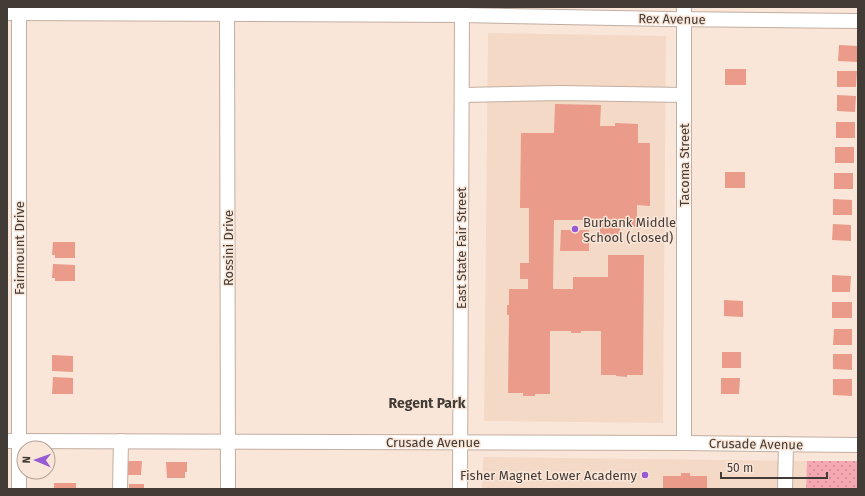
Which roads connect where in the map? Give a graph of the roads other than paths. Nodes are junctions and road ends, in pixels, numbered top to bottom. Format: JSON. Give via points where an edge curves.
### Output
{"nodes":[{"id":1,"x":227,"y":10,"type":"edge"},
{"id":2,"x":15,"y":11,"type":"edge"},
{"id":3,"x":462,"y":11,"type":"edge"},
{"id":4,"x":684,"y":13,"type":"edge"},
{"id":5,"x":858,"y":21,"type":"edge"},
{"id":6,"x":462,"y":95,"type":"junction"},
{"id":7,"x":684,"y":95,"type":"junction"},
{"id":8,"x":13,"y":441,"type":"edge"},
{"id":9,"x":120,"y":441,"type":"junction"},
{"id":10,"x":228,"y":442,"type":"junction"},
{"id":11,"x":461,"y":442,"type":"junction"},
{"id":12,"x":684,"y":443,"type":"junction"},
{"id":13,"x":786,"y":444,"type":"junction"},
{"id":14,"x":858,"y":445,"type":"edge"},
{"id":15,"x":19,"y":489,"type":"edge"},
{"id":16,"x":120,"y":489,"type":"edge"},
{"id":17,"x":228,"y":489,"type":"edge"},
{"id":18,"x":460,"y":489,"type":"edge"},
{"id":19,"x":785,"y":489,"type":"edge"}],
"edges":[{"from":1,"to":2,"type":"street","name":"Rex Avenue"},
{"from":1,"to":3,"type":"street","name":"Rex Avenue"},
{"from":1,"to":10,"type":"street","name":"Rossini Drive"},
{"from":2,"to":8,"type":"street","name":"Fairmount Drive"},
{"from":3,"to":4,"type":"street","name":"Rex Avenue"},
{"from":3,"to":6,"type":"street","name":"East State Fair Street"},
{"from":4,"to":5,"type":"street","name":"Rex Avenue"},
{"from":4,"to":7,"type":"street","name":"Tacoma Street"},
{"from":6,"to":7,"type":"street"},
{"from":6,"to":11,"type":"street","name":"East State Fair Street"},
{"from":7,"to":12,"type":"street","name":"Tacoma Street"},
{"from":8,"to":9,"type":"street","name":"Crusade Avenue"},
{"from":8,"to":15,"type":"street","name":"Fairmount Drive"},
{"from":9,"to":10,"type":"street","name":"Crusade Avenue"},
{"from":9,"to":16,"type":"street"},
{"from":10,"to":11,"type":"street","name":"Crusade Avenue"},
{"from":10,"to":17,"type":"street","name":"Rossini Drive"},
{"from":11,"to":12,"type":"street","name":"Crusade Avenue"},
{"from":11,"to":18,"type":"street","name":"East State Fair Street"},
{"from":12,"to":13,"type":"street","name":"Crusade Avenue"},
{"from":13,"to":14,"type":"street","name":"Crusade Avenue"},
{"from":13,"to":19,"type":"street"}]}
